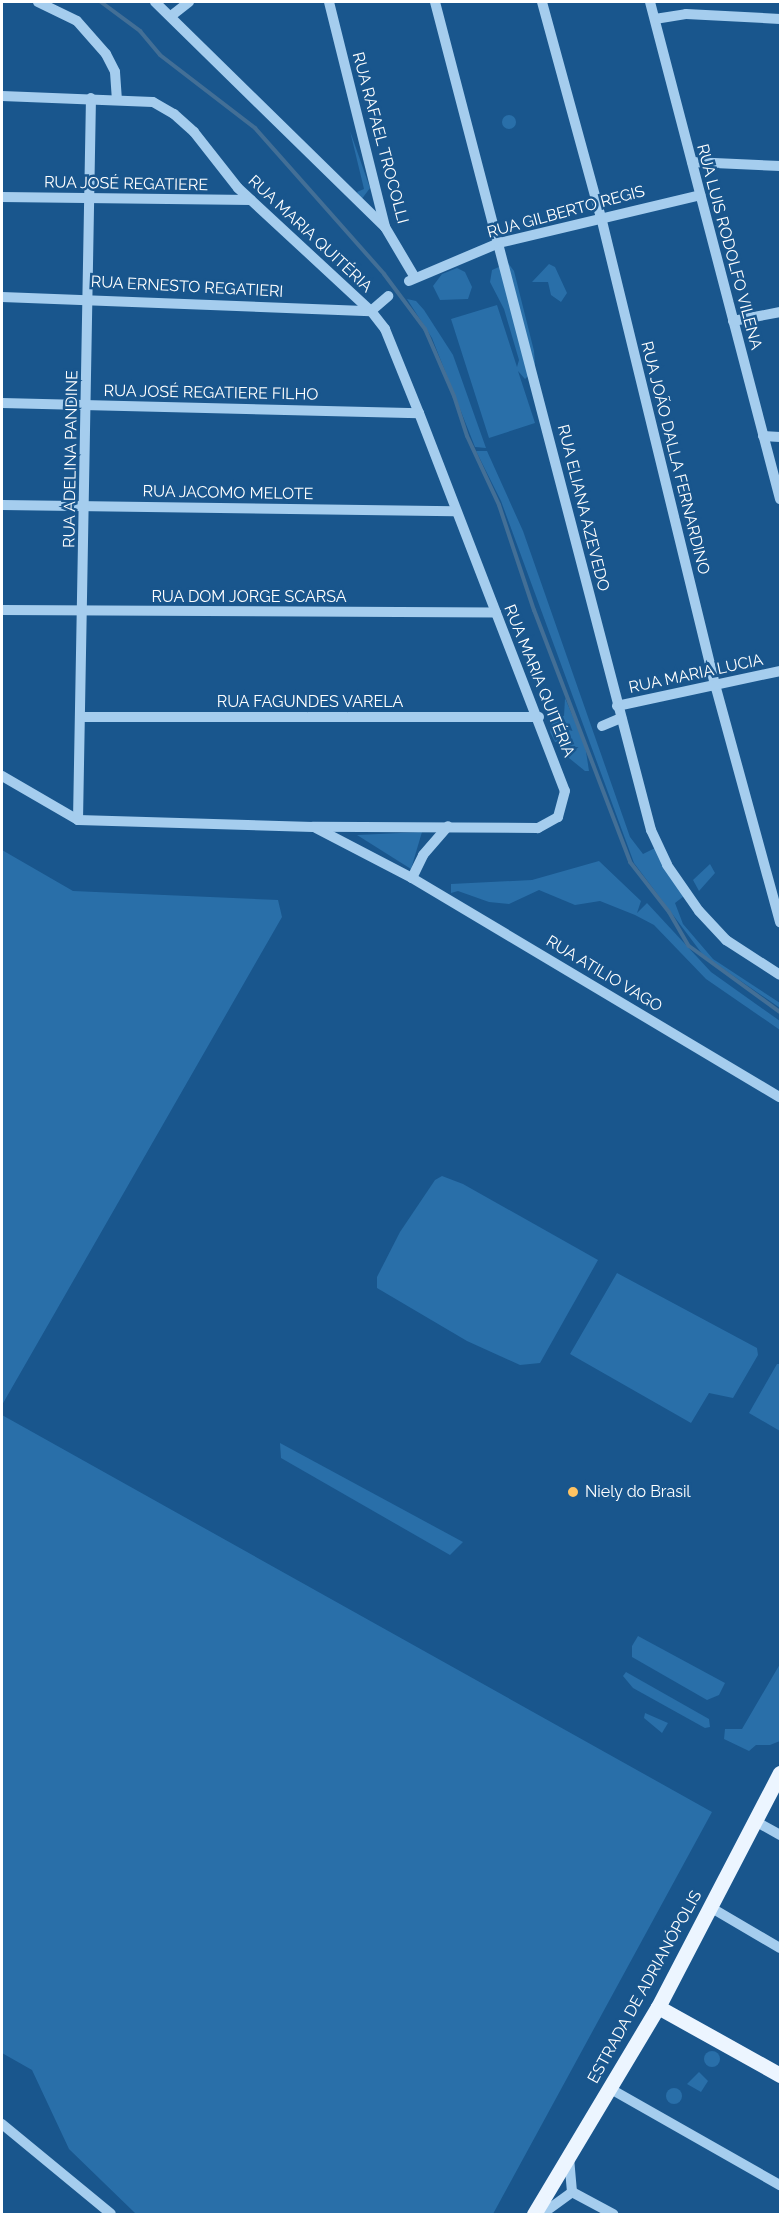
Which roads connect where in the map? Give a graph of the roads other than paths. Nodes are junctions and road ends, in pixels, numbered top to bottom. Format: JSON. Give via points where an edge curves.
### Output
{"nodes":[{"id":1,"x":38,"y":2,"type":"edge"},
{"id":2,"x":155,"y":2,"type":"edge"},
{"id":3,"x":189,"y":2,"type":"edge"},
{"id":4,"x":329,"y":2,"type":"edge"},
{"id":5,"x":435,"y":2,"type":"edge"},
{"id":6,"x":542,"y":2,"type":"edge"},
{"id":7,"x":650,"y":2,"type":"edge"},
{"id":8,"x":171,"y":16,"type":"junction"},
{"id":9,"x":780,"y":18,"type":"edge"},
{"id":10,"x":655,"y":19,"type":"junction"},
{"id":11,"x":2,"y":96,"type":"edge"},
{"id":12,"x":91,"y":98,"type":"junction"},
{"id":13,"x":117,"y":99,"type":"junction"},
{"id":14,"x":692,"y":162,"type":"junction"},
{"id":15,"x":780,"y":166,"type":"edge"},
{"id":16,"x":700,"y":195,"type":"junction"},
{"id":17,"x":2,"y":197,"type":"edge"},
{"id":18,"x":90,"y":198,"type":"junction"},
{"id":19,"x":251,"y":200,"type":"junction"},
{"id":20,"x":601,"y":217,"type":"junction"},
{"id":21,"x":385,"y":227,"type":"junction"},
{"id":22,"x":499,"y":243,"type":"junction"},
{"id":23,"x":411,"y":278,"type":"joint"},
{"id":24,"x":388,"y":296,"type":"dead end"},
{"id":25,"x":2,"y":297,"type":"edge"},
{"id":26,"x":90,"y":297,"type":"junction"},
{"id":27,"x":371,"y":310,"type":"junction"},
{"id":28,"x":780,"y":312,"type":"edge"},
{"id":29,"x":733,"y":321,"type":"junction"},
{"id":30,"x":2,"y":403,"type":"edge"},
{"id":31,"x":87,"y":405,"type":"junction"},
{"id":32,"x":419,"y":413,"type":"junction"},
{"id":33,"x":764,"y":436,"type":"junction"},
{"id":34,"x":780,"y":437,"type":"edge"},
{"id":35,"x":780,"y":499,"type":"edge"},
{"id":36,"x":2,"y":505,"type":"edge"},
{"id":37,"x":85,"y":506,"type":"junction"},
{"id":38,"x":454,"y":511,"type":"junction"},
{"id":39,"x":2,"y":610,"type":"edge"},
{"id":40,"x":83,"y":611,"type":"junction"},
{"id":41,"x":496,"y":613,"type":"junction"},
{"id":42,"x":780,"y":671,"type":"edge"},
{"id":43,"x":716,"y":688,"type":"junction"},
{"id":44,"x":617,"y":705,"type":"junction"},
{"id":45,"x":80,"y":717,"type":"junction"},
{"id":46,"x":539,"y":717,"type":"junction"},
{"id":47,"x":621,"y":718,"type":"junction"},
{"id":48,"x":602,"y":726,"type":"dead end"},
{"id":49,"x":2,"y":776,"type":"edge"},
{"id":50,"x":78,"y":820,"type":"junction"},
{"id":51,"x":448,"y":826,"type":"junction"},
{"id":52,"x":314,"y":827,"type":"junction"},
{"id":53,"x":412,"y":878,"type":"junction"},
{"id":54,"x":780,"y":922,"type":"edge"},
{"id":55,"x":780,"y":975,"type":"edge"},
{"id":56,"x":780,"y":1097,"type":"edge"},
{"id":57,"x":780,"y":1773,"type":"edge"},
{"id":58,"x":755,"y":1821,"type":"junction"},
{"id":59,"x":780,"y":1835,"type":"edge"},
{"id":60,"x":710,"y":1907,"type":"junction"},
{"id":61,"x":780,"y":1948,"type":"edge"},
{"id":62,"x":658,"y":2007,"type":"junction"},
{"id":63,"x":780,"y":2075,"type":"edge"},
{"id":64,"x":609,"y":2088,"type":"junction"},
{"id":65,"x":2,"y":2124,"type":"edge"},
{"id":66,"x":569,"y":2156,"type":"junction"},
{"id":67,"x":780,"y":2185,"type":"edge"},
{"id":68,"x":572,"y":2192,"type":"junction"},
{"id":69,"x":111,"y":2214,"type":"edge"},
{"id":70,"x":534,"y":2214,"type":"edge"},
{"id":71,"x":542,"y":2214,"type":"edge"},
{"id":72,"x":612,"y":2214,"type":"edge"}],
"edges":[{"from":1,"to":13,"type":"street","via":[[76,21],[106,54],[115,72]]},
{"from":2,"to":8,"type":"street"},
{"from":3,"to":8,"type":"street"},
{"from":4,"to":21,"type":"street","name":"RUA RAFAEL TROCOLLI"},
{"from":5,"to":22,"type":"street","name":"RUA ELIANA AZEVEDO"},
{"from":6,"to":20,"type":"street","name":"RUA JOÃO DALLA FERNARDINO"},
{"from":7,"to":10,"type":"street","name":"RUA LUIS RODOLFO VILENA"},
{"from":8,"to":21,"type":"street"},
{"from":9,"to":10,"type":"street","via":[[686,14]]},
{"from":10,"to":14,"type":"street","name":"RUA LUIS RODOLFO VILENA"},
{"from":11,"to":12,"type":"street"},
{"from":12,"to":13,"type":"street"},
{"from":12,"to":18,"type":"street","name":"RUA ADELINA PANDINE"},
{"from":13,"to":19,"type":"street","name":"RUA MARIA QUITÉRIA","via":[[153,102],[194,132]]},
{"from":14,"to":15,"type":"street"},
{"from":14,"to":16,"type":"street","name":"RUA LUIS RODOLFO VILENA"},
{"from":16,"to":20,"type":"street","name":"RUA GILBERTO REGIS"},
{"from":16,"to":29,"type":"street","name":"RUA LUIS RODOLFO VILENA"},
{"from":17,"to":18,"type":"street","name":"RUA JOSÉ REGATIERE"},
{"from":18,"to":19,"type":"street","name":"RUA JOSÉ REGATIERE"},
{"from":18,"to":26,"type":"street","name":"RUA ADELINA PANDINE"},
{"from":19,"to":27,"type":"street","name":"RUA MARIA QUITÉRIA"},
{"from":20,"to":22,"type":"street","name":"RUA GILBERTO REGIS"},
{"from":20,"to":43,"type":"street","name":"RUA JOÃO DALLA FERNARDINO"},
{"from":21,"to":23,"type":"street","name":"RUA RAFAEL TROCOLLI"},
{"from":22,"to":23,"type":"street","name":"RUA GILBERTO REGIS"},
{"from":22,"to":44,"type":"street","name":"RUA ELIANA AZEVEDO"},
{"from":24,"to":27,"type":"street"},
{"from":25,"to":26,"type":"street","name":"RUA ERNESTO REGATIERI"},
{"from":26,"to":27,"type":"street","name":"RUA ERNESTO REGATIERI"},
{"from":26,"to":31,"type":"street","name":"RUA ADELINA PANDINE"},
{"from":27,"to":32,"type":"street","name":"RUA MARIA QUITÉRIA","via":[[385,329]]},
{"from":28,"to":29,"type":"street"},
{"from":29,"to":33,"type":"street","name":"RUA LUIS RODOLFO VILENA"},
{"from":30,"to":31,"type":"street","name":"RUA JOSÉ REGATIERE FILHO"},
{"from":31,"to":32,"type":"street","name":"RUA JOSÉ REGATIERE FILHO"},
{"from":31,"to":37,"type":"street","name":"RUA ADELINA PANDINE"},
{"from":32,"to":38,"type":"street","name":"RUA MARIA QUITÉRIA"},
{"from":33,"to":34,"type":"street"},
{"from":33,"to":35,"type":"street","name":"RUA LUIS RODOLFO VILENA"},
{"from":36,"to":37,"type":"street","name":"RUA JACOMO MELOTE"},
{"from":37,"to":38,"type":"street","name":"RUA JACOMO MELOTE"},
{"from":37,"to":40,"type":"street","name":"RUA ADELINA PANDINE"},
{"from":38,"to":41,"type":"street","name":"RUA MARIA QUITÉRIA"},
{"from":39,"to":40,"type":"street","name":"RUA DOM JORGE SCARSA"},
{"from":40,"to":41,"type":"street","name":"RUA DOM JORGE SCARSA"},
{"from":40,"to":45,"type":"street","name":"RUA ADELINA PANDINE"},
{"from":41,"to":46,"type":"street","name":"RUA MARIA QUITÉRIA"},
{"from":42,"to":43,"type":"street","name":"RUA MARIA LUCIA"},
{"from":43,"to":44,"type":"street","name":"RUA MARIA LUCIA"},
{"from":43,"to":54,"type":"street","name":"RUA JOÃO DALLA FERNARDINO"},
{"from":44,"to":47,"type":"street","name":"RUA ELIANA AZEVEDO"},
{"from":45,"to":46,"type":"street","name":"RUA FAGUNDES VARELA"},
{"from":45,"to":50,"type":"street","name":"RUA ADELINA PANDINE"},
{"from":46,"to":51,"type":"street","name":"RUA MARIA QUITÉRIA","via":[[564,791],[558,817],[538,828]]},
{"from":47,"to":48,"type":"street"},
{"from":47,"to":55,"type":"street","name":"RUA ELIANA AZEVEDO","via":[[651,830],[667,865],[726,940]]},
{"from":49,"to":50,"type":"street","name":"RUA MARIA QUITÉRIA"},
{"from":50,"to":52,"type":"street","name":"RUA MARIA QUITÉRIA"},
{"from":51,"to":52,"type":"street","name":"RUA MARIA QUITÉRIA"},
{"from":51,"to":53,"type":"street","via":[[423,855]]},
{"from":52,"to":53,"type":"street","name":"RUA ATILIO VAGO"},
{"from":53,"to":56,"type":"street","name":"RUA ATILIO VAGO"},
{"from":57,"to":58,"type":"main road","name":"ESTRADA DE ADRIANÓPOLIS"},
{"from":58,"to":59,"type":"street"},
{"from":58,"to":60,"type":"main road","name":"ESTRADA DE ADRIANÓPOLIS"},
{"from":60,"to":61,"type":"street"},
{"from":60,"to":62,"type":"main road","name":"ESTRADA DE ADRIANÓPOLIS"},
{"from":62,"to":63,"type":"main road"},
{"from":62,"to":64,"type":"main road","name":"ESTRADA DE ADRIANÓPOLIS"},
{"from":64,"to":66,"type":"main road","name":"ESTRADA DE ADRIANÓPOLIS"},
{"from":64,"to":67,"type":"street"},
{"from":65,"to":69,"type":"street"},
{"from":66,"to":68,"type":"street"},
{"from":66,"to":70,"type":"main road","name":"ESTRADA DE ADRIANÓPOLIS"},
{"from":68,"to":71,"type":"street"},
{"from":68,"to":72,"type":"street"}]}
